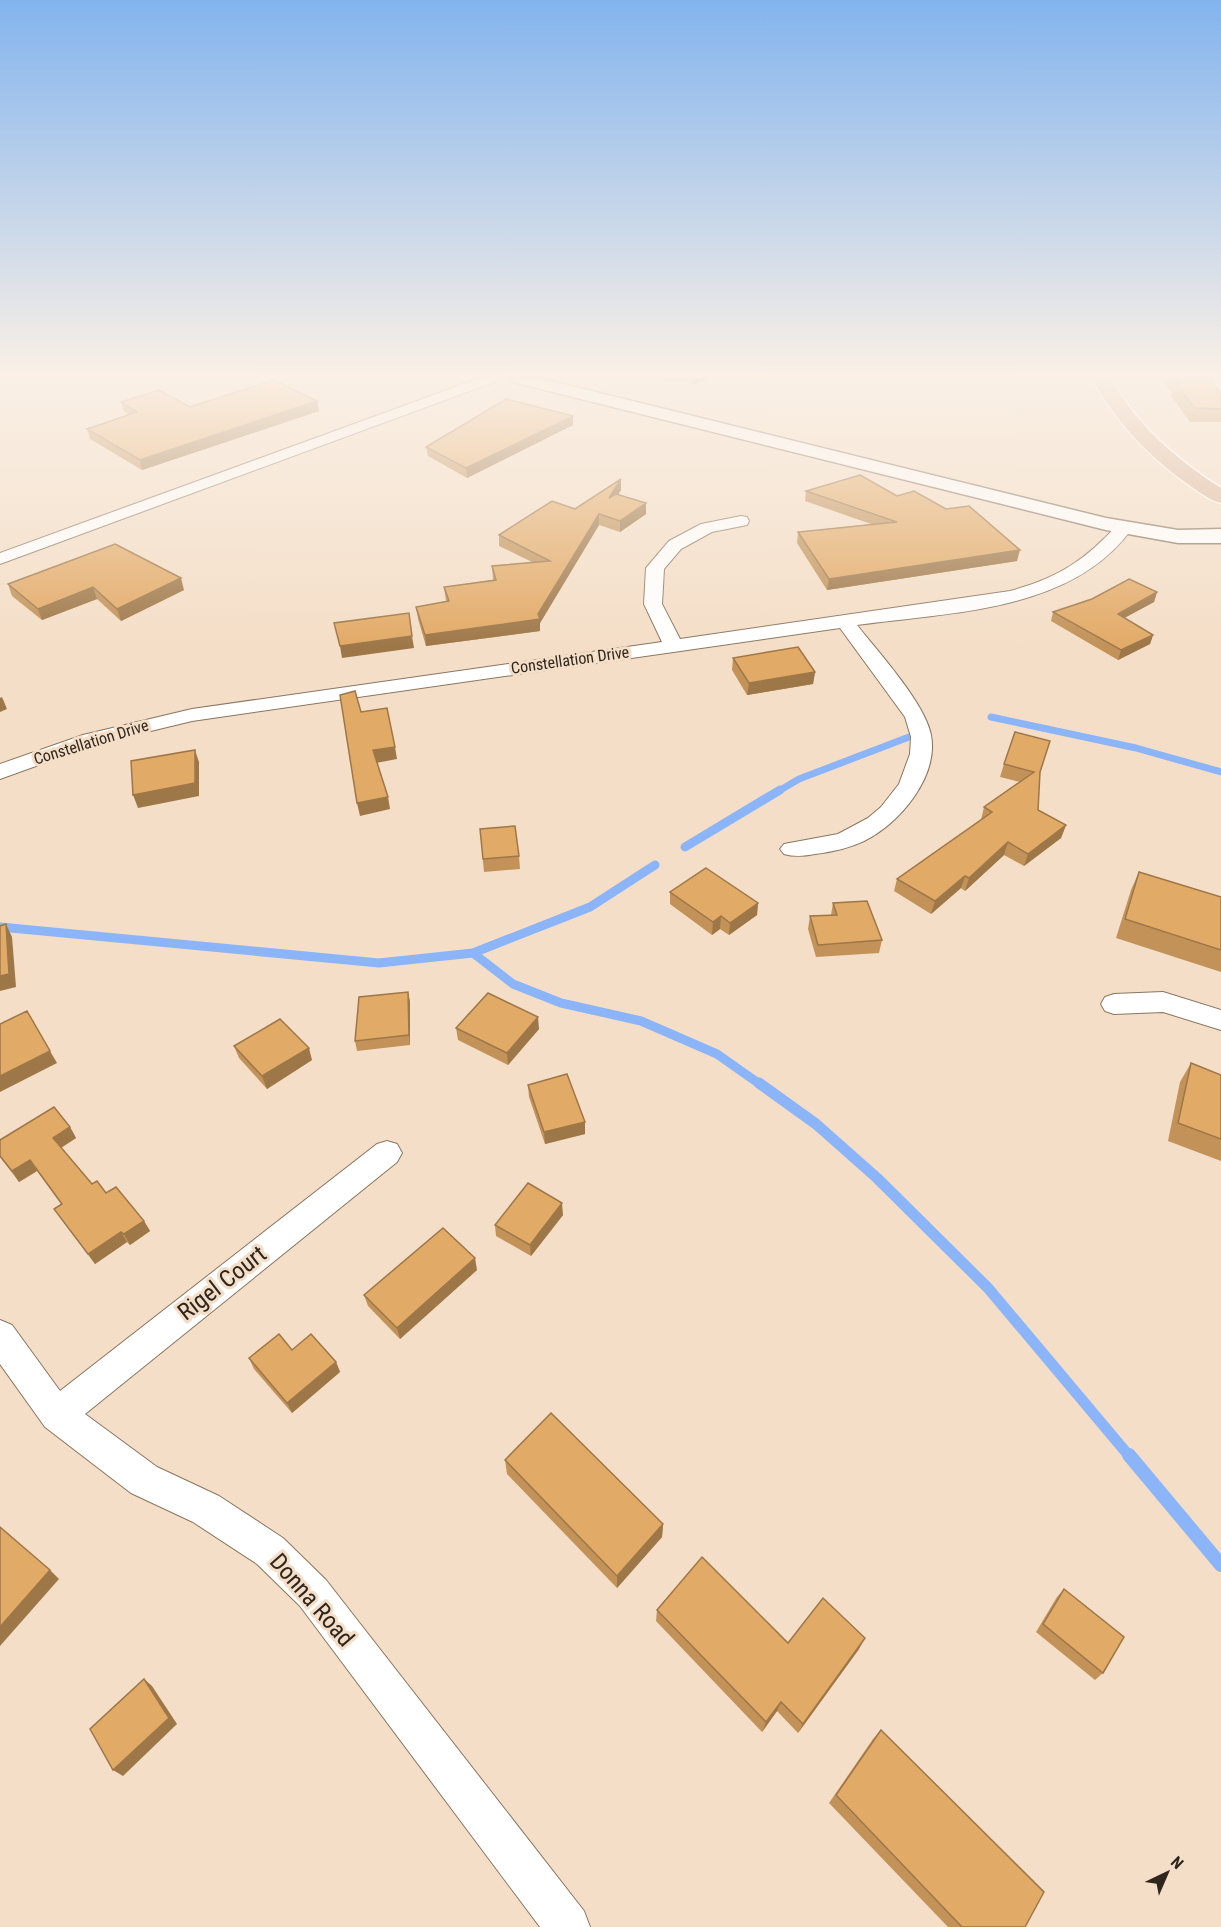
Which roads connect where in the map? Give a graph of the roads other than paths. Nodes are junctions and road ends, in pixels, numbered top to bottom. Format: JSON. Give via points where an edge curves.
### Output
{"nodes":[{"id":1,"x":248,"y":468,"type":"edge"},
{"id":2,"x":882,"y":468,"type":"edge"},
{"id":3,"x":1181,"y":468,"type":"edge"},
{"id":4,"x":1221,"y":497,"type":"edge"},
{"id":5,"x":1221,"y":518,"type":"edge"},
{"id":6,"x":741,"y":521,"type":"dead end"},
{"id":7,"x":1125,"y":528,"type":"junction"},
{"id":8,"x":1185,"y":536,"type":"junction"},
{"id":9,"x":1221,"y":536,"type":"edge"},
{"id":10,"x":1221,"y":543,"type":"edge"},
{"id":11,"x":0,"y":559,"type":"edge"},
{"id":12,"x":844,"y":621,"type":"junction"},
{"id":13,"x":673,"y":645,"type":"junction"},
{"id":14,"x":0,"y":772,"type":"edge"},
{"id":15,"x":792,"y":849,"type":"dead end"},
{"id":16,"x":1114,"y":1004,"type":"dead end"},
{"id":17,"x":1221,"y":1020,"type":"edge"},
{"id":18,"x":387,"y":1152,"type":"dead end"},
{"id":19,"x":0,"y":1336,"type":"edge"},
{"id":20,"x":57,"y":1414,"type":"junction"},
{"id":21,"x":567,"y":1927,"type":"edge"}],
"edges":[{"from":1,"to":11,"type":"street"},
{"from":2,"to":7,"type":"street"},
{"from":3,"to":4,"type":"main road"},
{"from":5,"to":8,"type":"street"},
{"from":6,"to":13,"type":"street","via":[[707,528],[691,536],[675,545],[655,568],[653,604]]},
{"from":7,"to":8,"type":"street"},
{"from":7,"to":12,"type":"street","name":"Constellation Drive","via":[[1095,560],[1030,592]]},
{"from":8,"to":9,"type":"street"},
{"from":8,"to":10,"type":"street"},
{"from":12,"to":13,"type":"street","name":"Constellation Drive"},
{"from":12,"to":15,"type":"street","via":[[917,720],[922,750],[918,768],[884,816],[862,833],[828,845]]},
{"from":13,"to":14,"type":"street","name":"Constellation Drive","via":[[192,715],[90,739]]},
{"from":16,"to":17,"type":"street","via":[[1163,1002]]},
{"from":18,"to":20,"type":"street","name":"Rigel Court"},
{"from":19,"to":20,"type":"street","name":"Donna Road"},
{"from":20,"to":21,"type":"street","name":"Donna Road","via":[[144,1480],[206,1509],[270,1551],[312,1593]]}]}
